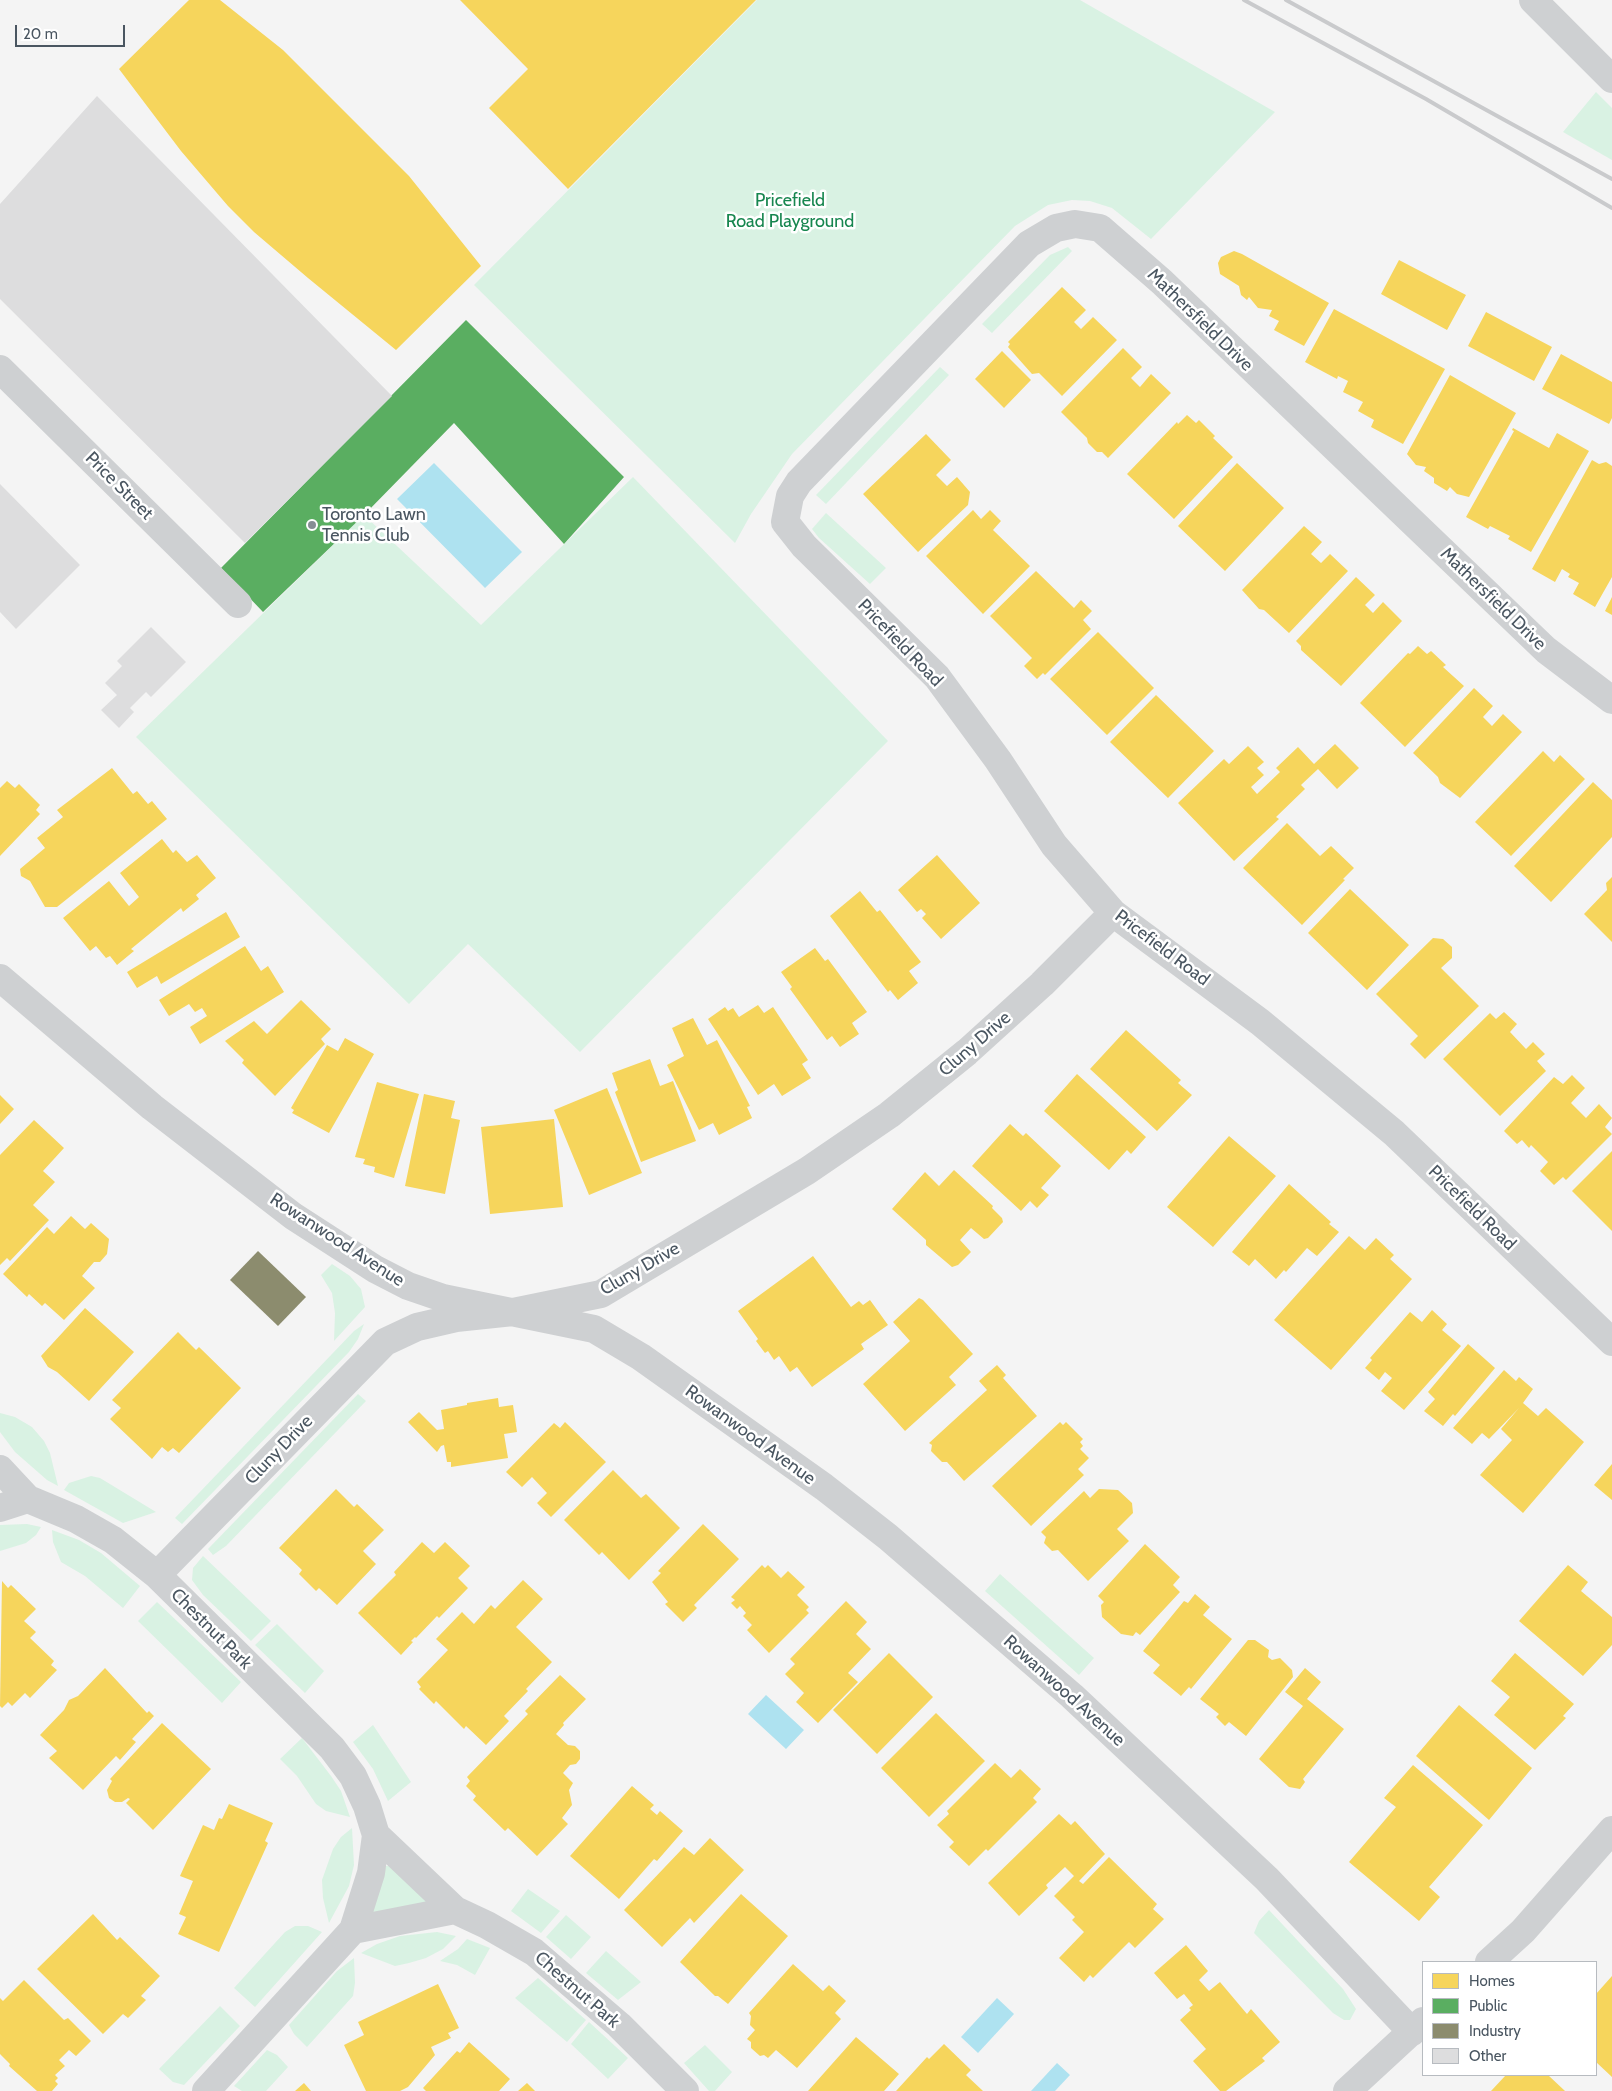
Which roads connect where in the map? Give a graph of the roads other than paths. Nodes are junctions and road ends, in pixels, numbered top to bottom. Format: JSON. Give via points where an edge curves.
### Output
{"nodes":[{"id":1,"x":1533,"y":0,"type":"edge"},
{"id":2,"x":1610,"y":74,"type":"edge"},
{"id":3,"x":0,"y":368,"type":"edge"},
{"id":4,"x":790,"y":496,"type":"joint"},
{"id":5,"x":238,"y":604,"type":"dead end"},
{"id":6,"x":1612,"y":700,"type":"edge"},
{"id":7,"x":1113,"y":913,"type":"junction"},
{"id":8,"x":0,"y":978,"type":"edge"},
{"id":9,"x":513,"y":1312,"type":"junction"},
{"id":10,"x":1612,"y":1342,"type":"edge"},
{"id":11,"x":0,"y":1469,"type":"edge"},
{"id":12,"x":28,"y":1499,"type":"junction"},
{"id":13,"x":0,"y":1508,"type":"edge"},
{"id":14,"x":157,"y":1575,"type":"junction"},
{"id":15,"x":1612,"y":1830,"type":"edge"},
{"id":16,"x":376,"y":1834,"type":"junction"},
{"id":17,"x":455,"y":1910,"type":"junction"},
{"id":18,"x":352,"y":1930,"type":"junction"},
{"id":19,"x":1490,"y":1961,"type":"edge"},
{"id":20,"x":1418,"y":2026,"type":"edge"},
{"id":21,"x":206,"y":2091,"type":"edge"},
{"id":22,"x":684,"y":2091,"type":"edge"},
{"id":23,"x":1347,"y":2091,"type":"edge"}],
"edges":[{"from":1,"to":2,"type":"street"},
{"from":3,"to":5,"type":"street","name":"Price Street"},
{"from":4,"to":6,"type":"street","name":"Mathersfield Drive","via":[[798,482],[1029,244],[1056,228],[1075,224],[1100,228],[1162,282],[1546,650]]},
{"from":4,"to":7,"type":"street","name":"Pricefield Road","via":[[784,522],[804,546],[937,677],[998,760],[1054,845]]},
{"from":7,"to":9,"type":"street","name":"Cluny Drive","via":[[967,1052],[890,1115],[808,1171],[601,1294]]},
{"from":7,"to":10,"type":"street","name":"Pricefield Road","via":[[1260,1022],[1394,1132]]},
{"from":8,"to":9,"type":"street","name":"Rowanwood Avenue","via":[[152,1107],[300,1220],[375,1269],[408,1286],[443,1298]]},
{"from":9,"to":14,"type":"street","name":"Cluny Drive","via":[[448,1320],[417,1328],[385,1342]]},
{"from":9,"to":20,"type":"street","name":"Rowanwood Avenue","via":[[594,1329],[641,1357],[824,1487],[888,1537],[1072,1696]]},
{"from":11,"to":12,"type":"street","name":"Chestnut Park"},
{"from":12,"to":13,"type":"street"},
{"from":12,"to":14,"type":"street","name":"Chestnut Park","via":[[76,1519],[113,1540]]},
{"from":14,"to":16,"type":"street","name":"Chestnut Park","via":[[332,1748],[353,1776]]},
{"from":15,"to":19,"type":"street","via":[[1523,1931]]},
{"from":16,"to":17,"type":"street","name":"Chestnut Park"},
{"from":16,"to":18,"type":"street","name":"Chestnut Park","via":[[371,1873]]},
{"from":17,"to":18,"type":"street"},
{"from":17,"to":22,"type":"street","name":"Chestnut Park","via":[[534,1952],[619,2025]]},
{"from":18,"to":21,"type":"street","name":"Chestnut Park"},
{"from":20,"to":23,"type":"street"}]}
